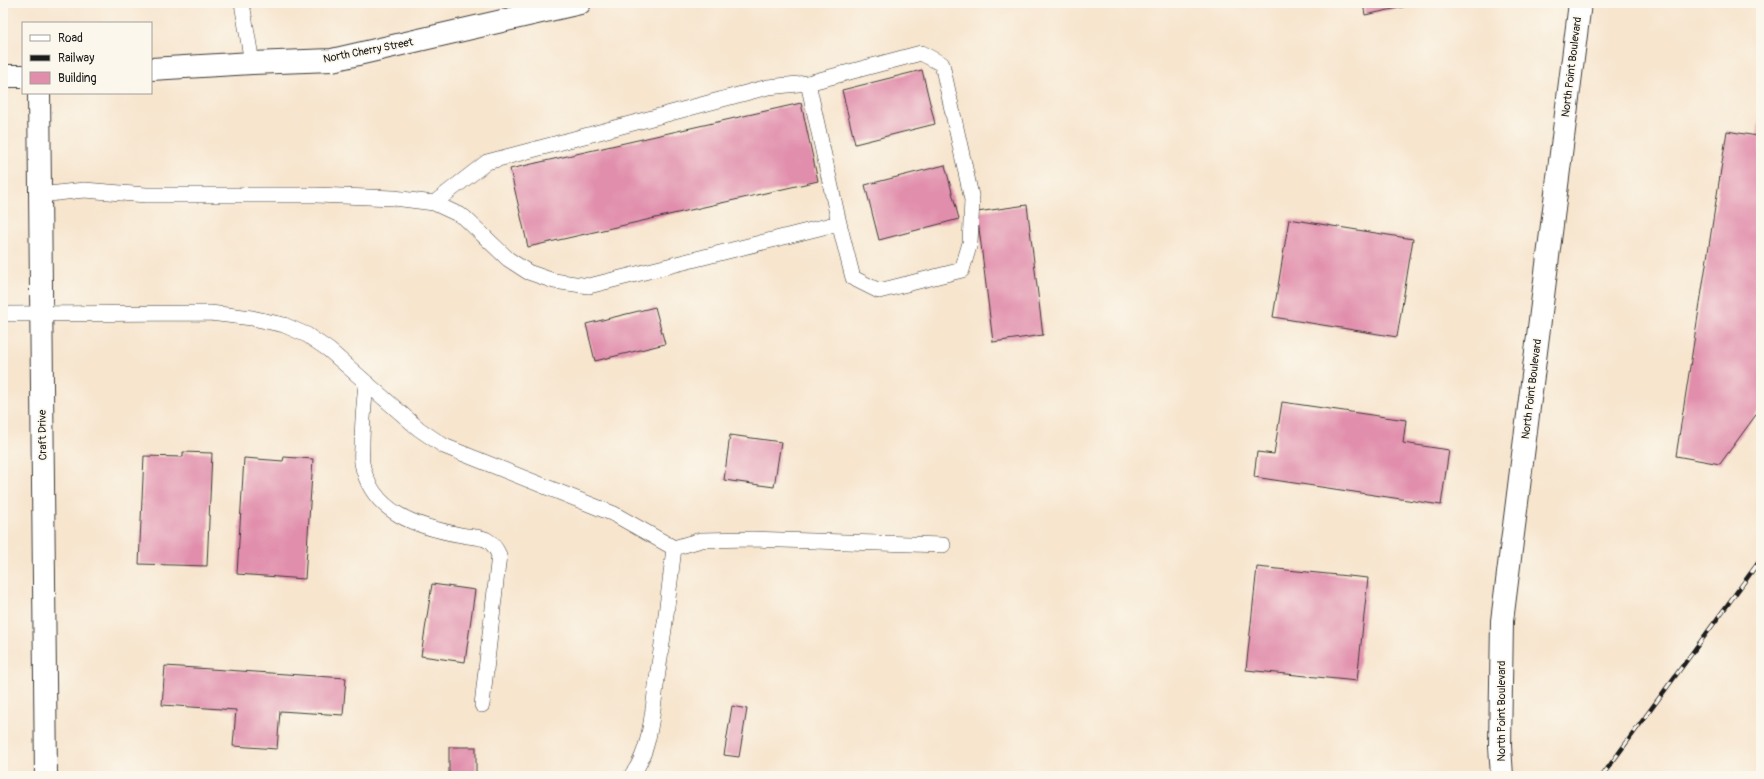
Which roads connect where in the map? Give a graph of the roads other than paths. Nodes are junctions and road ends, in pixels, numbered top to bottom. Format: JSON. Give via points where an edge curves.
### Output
{"nodes":[{"id":1,"x":242,"y":3,"type":"edge"},
{"id":2,"x":580,"y":3,"type":"edge"},
{"id":3,"x":1580,"y":3,"type":"edge"},
{"id":4,"x":252,"y":63,"type":"junction"},
{"id":5,"x":152,"y":69,"type":"edge"},
{"id":6,"x":3,"y":76,"type":"edge"},
{"id":7,"x":22,"y":76,"type":"edge"},
{"id":8,"x":808,"y":82,"type":"junction"},
{"id":9,"x":39,"y":94,"type":"edge"},
{"id":10,"x":40,"y":195,"type":"junction"},
{"id":11,"x":434,"y":203,"type":"junction"},
{"id":12,"x":839,"y":223,"type":"junction"},
{"id":13,"x":41,"y":312,"type":"junction"},
{"id":14,"x":3,"y":314,"type":"edge"},
{"id":15,"x":366,"y":384,"type":"junction"},
{"id":16,"x":943,"y":545,"type":"dead end"},
{"id":17,"x":674,"y":548,"type":"junction"},
{"id":18,"x":482,"y":705,"type":"dead end"},
{"id":19,"x":46,"y":776,"type":"edge"},
{"id":20,"x":631,"y":776,"type":"edge"},
{"id":21,"x":1502,"y":776,"type":"edge"}],
"edges":[{"from":1,"to":4,"type":"lane"},
{"from":2,"to":4,"type":"main road","name":"North Cherry Street","via":[[332,60]]},
{"from":3,"to":21,"type":"main road","name":"North Point Boulevard","via":[[1502,621]]},
{"from":4,"to":5,"type":"main road","name":"North Cherry Street"},
{"from":6,"to":7,"type":"main road"},
{"from":8,"to":11,"type":"lane","via":[[768,87],[487,162]]},
{"from":8,"to":12,"type":"lane"},
{"from":8,"to":12,"type":"lane","via":[[921,53],[942,64],[972,200],[970,243],[962,270],[879,291],[853,278]]},
{"from":9,"to":10,"type":"main road","name":"Craft Drive"},
{"from":10,"to":11,"type":"lane","via":[[84,190],[146,195],[316,195],[394,198]]},
{"from":10,"to":13,"type":"main road","name":"Craft Drive"},
{"from":11,"to":12,"type":"lane","via":[[464,217],[508,259],[528,272],[554,281],[589,286]]},
{"from":13,"to":14,"type":"lane"},
{"from":13,"to":15,"type":"lane","via":[[210,313],[284,325],[307,335],[351,368]]},
{"from":13,"to":19,"type":"main road","name":"Craft Drive"},
{"from":15,"to":17,"type":"lane","via":[[418,429],[444,446],[614,514]]},
{"from":15,"to":18,"type":"lane","via":[[362,418],[362,463],[372,491],[388,509],[419,525],[485,539],[494,544],[499,555]]},
{"from":16,"to":17,"type":"lane","via":[[752,539],[701,540]]},
{"from":17,"to":20,"type":"lane","via":[[649,734],[638,768]]}]}
